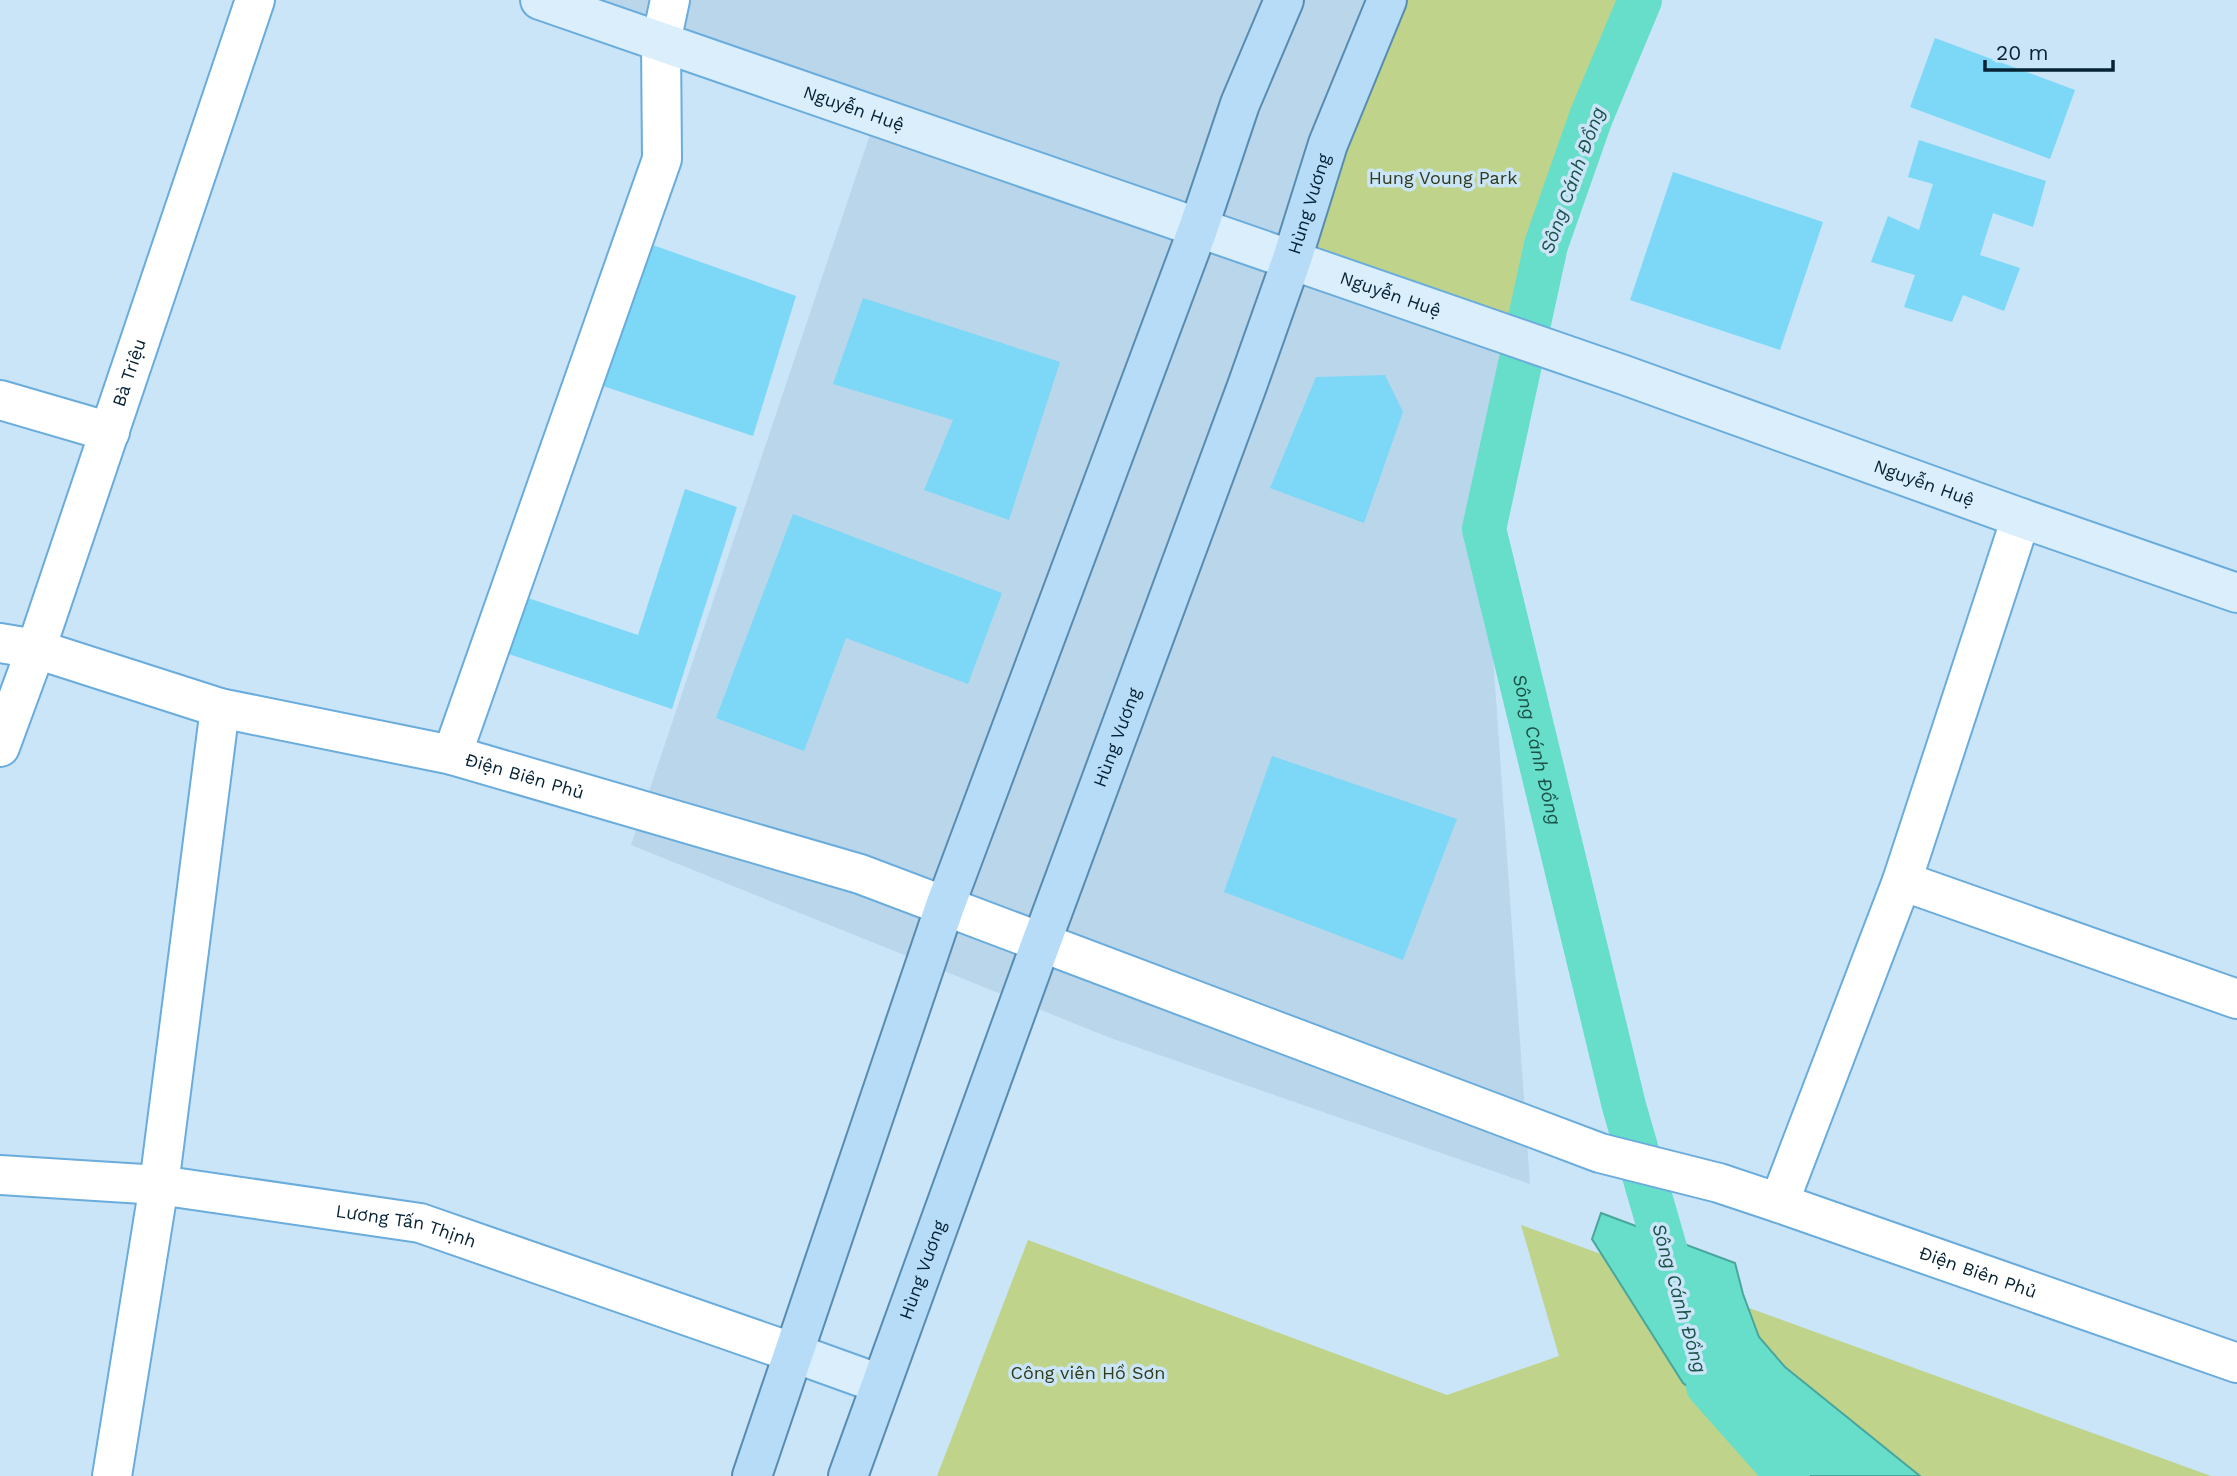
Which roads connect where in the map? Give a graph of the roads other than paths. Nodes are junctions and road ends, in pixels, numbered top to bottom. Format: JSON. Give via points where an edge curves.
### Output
{"nodes":[{"id":1,"x":256,"y":0,"type":"edge"},
{"id":2,"x":540,"y":0,"type":"edge"},
{"id":3,"x":670,"y":0,"type":"edge"},
{"id":4,"x":1284,"y":0,"type":"edge"},
{"id":5,"x":1387,"y":0,"type":"edge"},
{"id":6,"x":661,"y":42,"type":"junction"},
{"id":7,"x":1198,"y":229,"type":"junction"},
{"id":8,"x":1292,"y":259,"type":"junction"},
{"id":9,"x":0,"y":400,"type":"edge"},
{"id":10,"x":110,"y":432,"type":"junction"},
{"id":11,"x":2021,"y":518,"type":"junction"},
{"id":12,"x":2237,"y":593,"type":"edge"},
{"id":13,"x":18,"y":646,"type":"edge"},
{"id":14,"x":220,"y":708,"type":"junction"},
{"id":15,"x":0,"y":747,"type":"edge"},
{"id":16,"x":452,"y":755,"type":"junction"},
{"id":17,"x":1902,"y":881,"type":"junction"},
{"id":18,"x":945,"y":906,"type":"junction"},
{"id":19,"x":1041,"y":943,"type":"junction"},
{"id":20,"x":2237,"y":999,"type":"edge"},
{"id":21,"x":0,"y":1175,"type":"edge"},
{"id":22,"x":159,"y":1185,"type":"junction"},
{"id":23,"x":1779,"y":1203,"type":"junction"},
{"id":24,"x":794,"y":1353,"type":"junction"},
{"id":25,"x":2237,"y":1363,"type":"edge"},
{"id":26,"x":880,"y":1384,"type":"junction"},
{"id":27,"x":112,"y":1476,"type":"edge"},
{"id":28,"x":752,"y":1476,"type":"edge"},
{"id":29,"x":848,"y":1476,"type":"edge"}],
"edges":[{"from":1,"to":10,"type":"street","name":"Bà Triệu"},
{"from":2,"to":6,"type":"main road","name":"Nguyễn Huệ"},
{"from":3,"to":6,"type":"street"},
{"from":4,"to":7,"type":"main road","via":[[1240,104]]},
{"from":5,"to":8,"type":"main road","name":"Hùng Vương","via":[[1328,144]]},
{"from":6,"to":7,"type":"main road","name":"Nguyễn Huệ"},
{"from":6,"to":16,"type":"street","via":[[662,159]]},
{"from":7,"to":8,"type":"main road","name":"Nguyễn Huệ"},
{"from":7,"to":18,"type":"main road"},
{"from":8,"to":11,"type":"main road","name":"Nguyễn Huệ"},
{"from":8,"to":19,"type":"main road","name":"Hùng Vương"},
{"from":9,"to":10,"type":"street"},
{"from":10,"to":13,"type":"street","name":"Bà Triệu"},
{"from":11,"to":12,"type":"main road","name":"Nguyễn Huệ"},
{"from":11,"to":17,"type":"street"},
{"from":13,"to":14,"type":"street","name":"Điện Biên Phủ"},
{"from":13,"to":15,"type":"street","name":"Bà Triệu"},
{"from":14,"to":16,"type":"street","name":"Điện Biên Phủ"},
{"from":14,"to":22,"type":"street"},
{"from":16,"to":18,"type":"street","name":"Điện Biên Phủ","via":[[860,874]]},
{"from":17,"to":20,"type":"street"},
{"from":17,"to":23,"type":"street"},
{"from":18,"to":19,"type":"street","name":"Điện Biên Phủ"},
{"from":18,"to":24,"type":"main road"},
{"from":19,"to":23,"type":"street","name":"Điện Biên Phủ","via":[[1600,1153]]},
{"from":19,"to":26,"type":"main road","name":"Hùng Vương"},
{"from":21,"to":22,"type":"street","name":"Lương Tấn Thịnh"},
{"from":22,"to":24,"type":"street","name":"Lương Tấn Thịnh","via":[[420,1223]]},
{"from":22,"to":27,"type":"street"},
{"from":23,"to":25,"type":"street","name":"Điện Biên Phủ"},
{"from":24,"to":26,"type":"main road"},
{"from":24,"to":28,"type":"main road"},
{"from":26,"to":29,"type":"main road","name":"Hùng Vương"}]}
